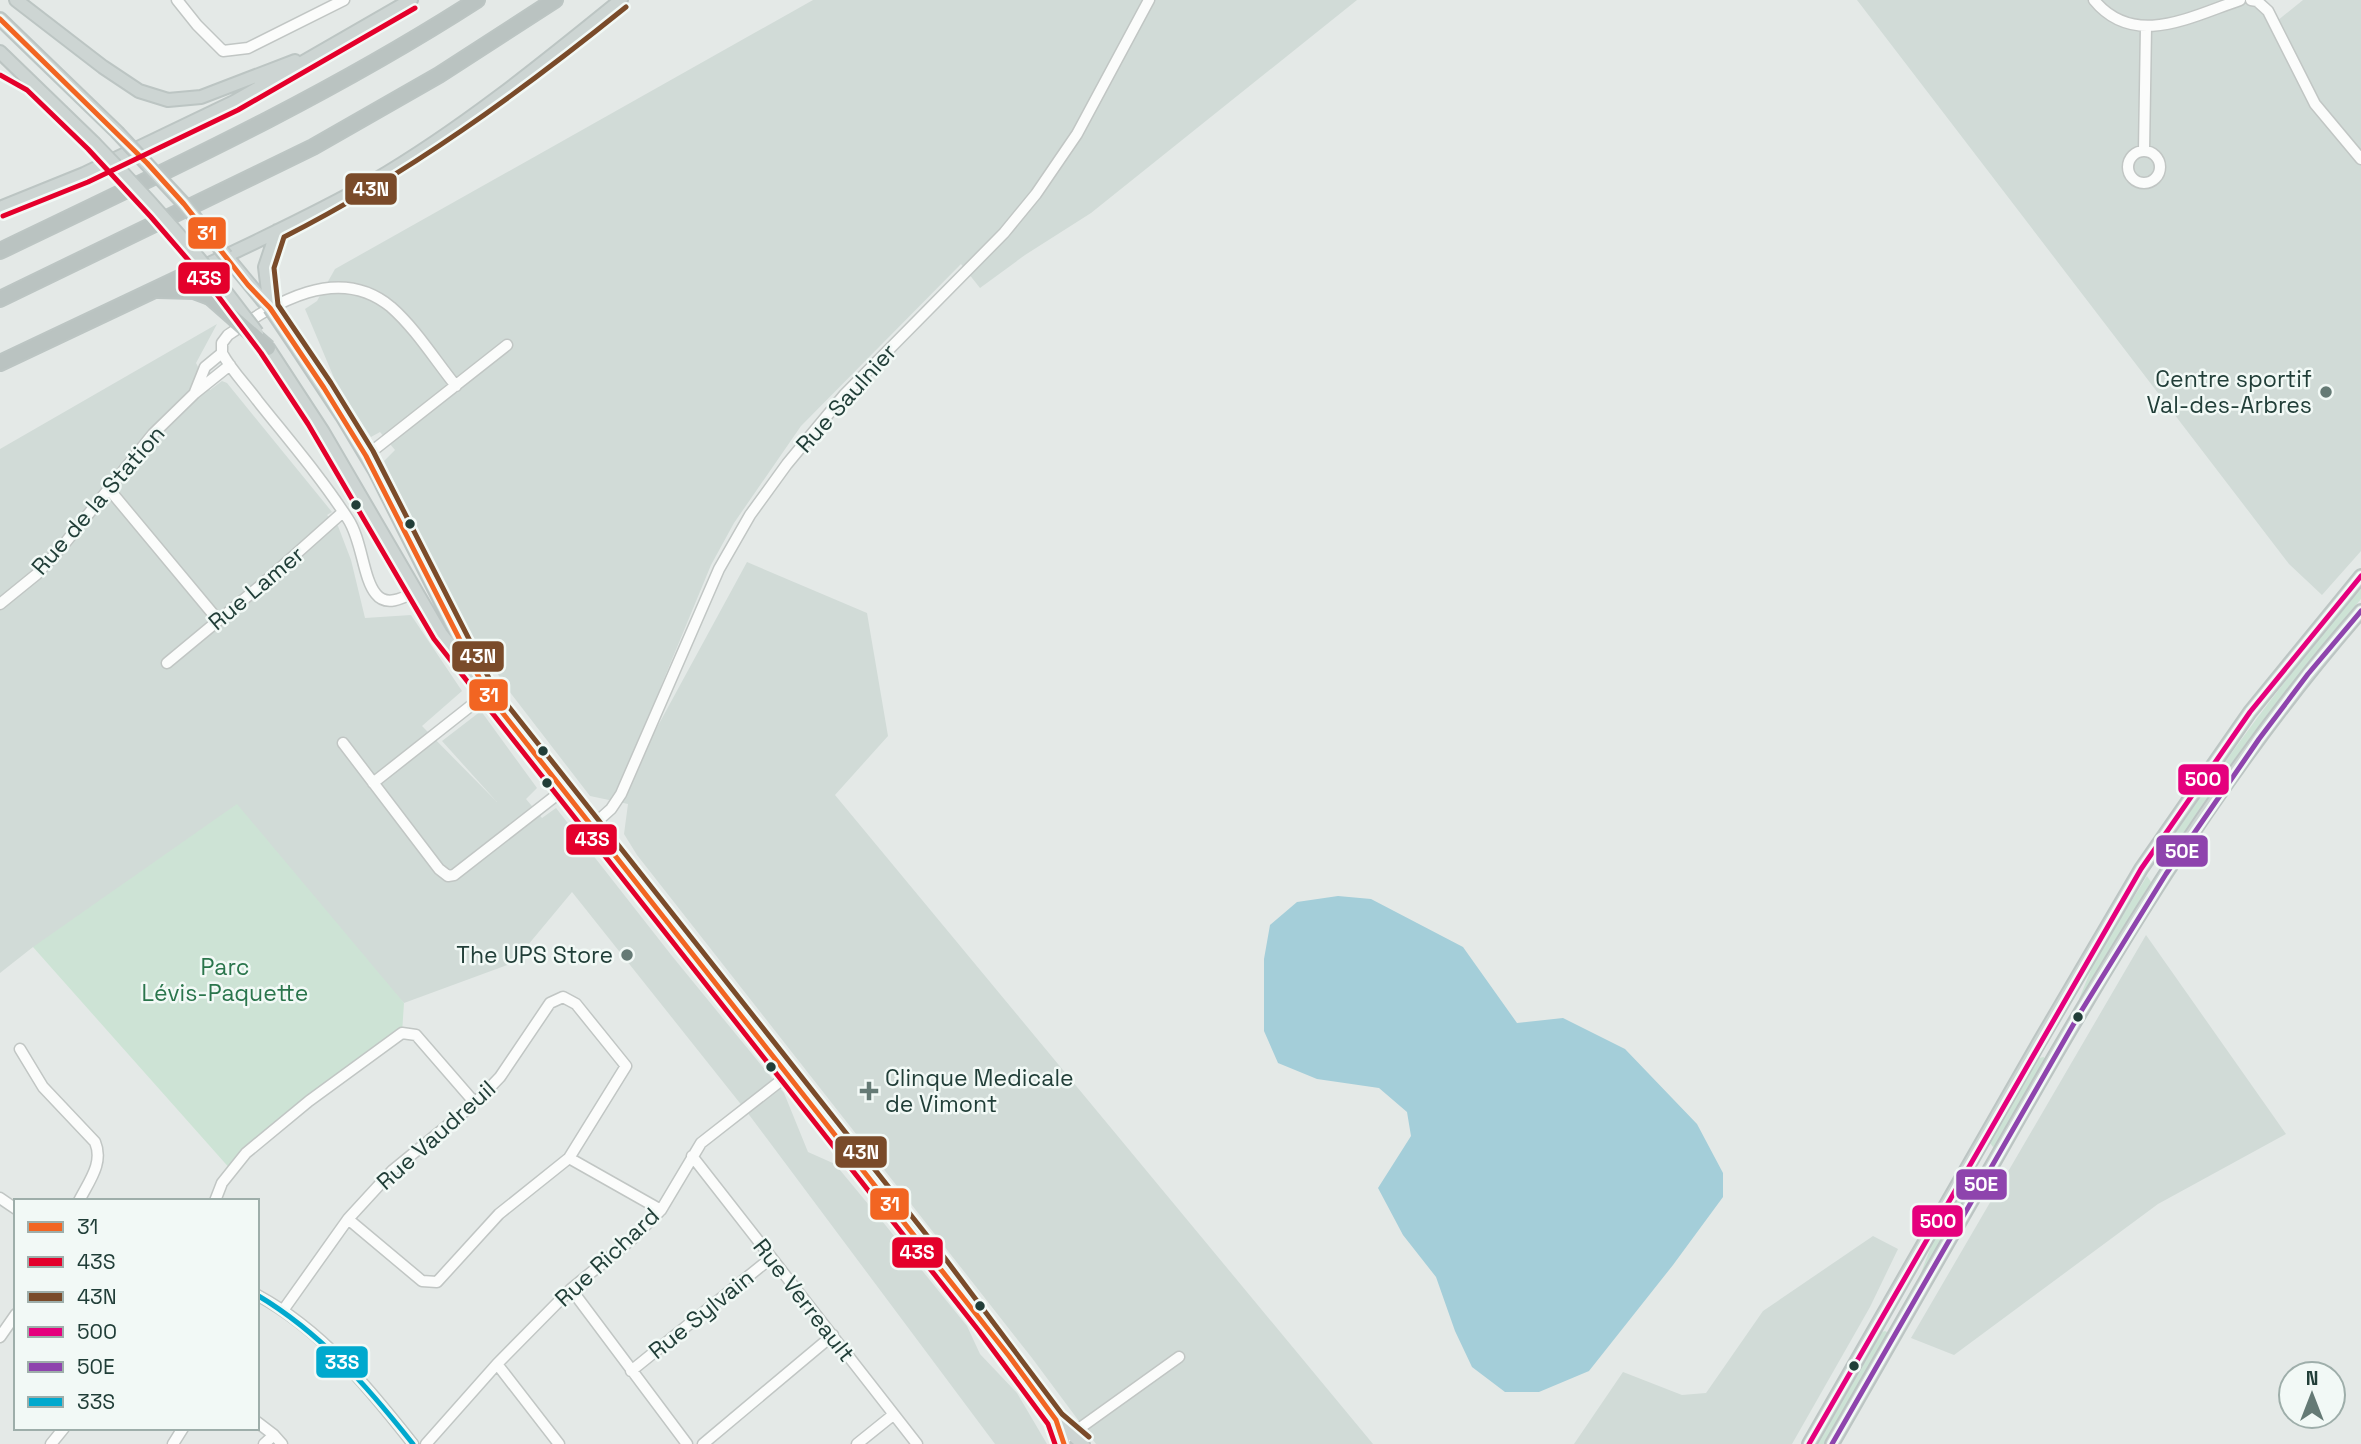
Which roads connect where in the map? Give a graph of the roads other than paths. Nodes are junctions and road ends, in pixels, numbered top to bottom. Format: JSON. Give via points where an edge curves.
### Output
{"nodes":[{"id":1,"x":16,"y":0,"type":"edge"},
{"id":2,"x":177,"y":0,"type":"edge"},
{"id":3,"x":411,"y":0,"type":"edge"},
{"id":4,"x":477,"y":0,"type":"edge"},
{"id":5,"x":555,"y":0,"type":"edge"},
{"id":6,"x":621,"y":0,"type":"edge"},
{"id":7,"x":1149,"y":0,"type":"edge"},
{"id":8,"x":2094,"y":0,"type":"edge"},
{"id":9,"x":2240,"y":0,"type":"edge"},
{"id":10,"x":2251,"y":0,"type":"edge"},
{"id":11,"x":338,"y":1,"type":"edge"},
{"id":12,"x":0,"y":19,"type":"edge"},
{"id":13,"x":2146,"y":27,"type":"junction"},
{"id":14,"x":337,"y":43,"type":"junction"},
{"id":15,"x":0,"y":52,"type":"edge"},
{"id":16,"x":0,"y":65,"type":"edge"},
{"id":17,"x":32,"y":83,"type":"junction"},
{"id":18,"x":2144,"y":151,"type":"dead end"},
{"id":19,"x":2361,"y":159,"type":"edge"},
{"id":20,"x":0,"y":208,"type":"edge"},
{"id":21,"x":277,"y":231,"type":"junction"},
{"id":22,"x":0,"y":251,"type":"edge"},
{"id":23,"x":226,"y":256,"type":"junction"},
{"id":24,"x":205,"y":266,"type":"junction"},
{"id":25,"x":182,"y":283,"type":"junction"},
{"id":26,"x":0,"y":299,"type":"edge"},
{"id":27,"x":270,"y":308,"type":"junction"},
{"id":28,"x":507,"y":345,"type":"dead end"},
{"id":29,"x":268,"y":348,"type":"junction"},
{"id":30,"x":222,"y":353,"type":"junction"},
{"id":31,"x":0,"y":363,"type":"edge"},
{"id":32,"x":230,"y":365,"type":"junction"},
{"id":33,"x":456,"y":386,"type":"junction"},
{"id":34,"x":195,"y":393,"type":"junction"},
{"id":35,"x":366,"y":456,"type":"junction"},
{"id":36,"x":108,"y":488,"type":"junction"},
{"id":37,"x":343,"y":512,"type":"junction"},
{"id":38,"x":2361,"y":576,"type":"edge"},
{"id":39,"x":415,"y":592,"type":"junction"},
{"id":40,"x":0,"y":604,"type":"edge"},
{"id":41,"x":2361,"y":611,"type":"edge"},
{"id":42,"x":218,"y":620,"type":"junction"},
{"id":43,"x":167,"y":663,"type":"dead end"},
{"id":44,"x":487,"y":693,"type":"junction"},
{"id":45,"x":343,"y":743,"type":"dead end"},
{"id":46,"x":373,"y":783,"type":"junction"},
{"id":47,"x":563,"y":790,"type":"junction"},
{"id":48,"x":592,"y":826,"type":"junction"},
{"id":49,"x":20,"y":1049,"type":"dead end"},
{"id":50,"x":788,"y":1074,"type":"junction"},
{"id":51,"x":475,"y":1103,"type":"junction"},
{"id":52,"x":692,"y":1156,"type":"junction"},
{"id":53,"x":569,"y":1158,"type":"junction"},
{"id":54,"x":80,"y":1199,"type":"edge"},
{"id":55,"x":216,"y":1199,"type":"edge"},
{"id":56,"x":661,"y":1210,"type":"junction"},
{"id":57,"x":348,"y":1219,"type":"junction"},
{"id":58,"x":771,"y":1258,"type":"junction"},
{"id":59,"x":571,"y":1289,"type":"junction"},
{"id":60,"x":259,"y":1296,"type":"edge"},
{"id":61,"x":284,"y":1309,"type":"junction"},
{"id":62,"x":14,"y":1317,"type":"edge"},
{"id":63,"x":832,"y":1335,"type":"junction"},
{"id":64,"x":0,"y":1337,"type":"edge"},
{"id":65,"x":1179,"y":1357,"type":"dead end"},
{"id":66,"x":497,"y":1364,"type":"junction"},
{"id":67,"x":631,"y":1371,"type":"junction"},
{"id":68,"x":893,"y":1415,"type":"junction"},
{"id":69,"x":259,"y":1424,"type":"edge"},
{"id":70,"x":62,"y":1430,"type":"edge"},
{"id":71,"x":274,"y":1435,"type":"junction"},
{"id":72,"x":1066,"y":1440,"type":"edge"},
{"id":73,"x":51,"y":1444,"type":"edge"},
{"id":74,"x":264,"y":1444,"type":"edge"},
{"id":75,"x":282,"y":1444,"type":"edge"},
{"id":76,"x":413,"y":1444,"type":"edge"},
{"id":77,"x":426,"y":1444,"type":"edge"},
{"id":78,"x":559,"y":1444,"type":"edge"},
{"id":79,"x":687,"y":1444,"type":"edge"},
{"id":80,"x":703,"y":1444,"type":"edge"},
{"id":81,"x":857,"y":1444,"type":"edge"},
{"id":82,"x":917,"y":1444,"type":"edge"},
{"id":83,"x":1083,"y":1444,"type":"edge"},
{"id":84,"x":1809,"y":1444,"type":"edge"},
{"id":85,"x":1832,"y":1444,"type":"edge"}],
"edges":[{"from":1,"to":14,"type":"main road","via":[[122,81],[160,99],[186,100],[211,94]]},
{"from":2,"to":11,"type":"street","via":[[223,51],[247,48]]},
{"from":3,"to":14,"type":"main road"},
{"from":4,"to":22,"type":"highway","via":[[295,107]]},
{"from":5,"to":26,"type":"highway","via":[[451,68],[322,142]]},
{"from":6,"to":21,"type":"main road","via":[[421,151]]},
{"from":7,"to":48,"type":"street","name":"Rue Saulnier","via":[[1077,134],[1036,194],[999,239],[845,394],[750,515],[719,569],[621,794]]},
{"from":8,"to":13,"type":"street","via":[[2110,15]]},
{"from":9,"to":13,"type":"street"},
{"from":10,"to":19,"type":"street","via":[[2268,11],[2315,104]]},
{"from":12,"to":23,"type":"main road","bridge":true,"via":[[117,132]]},
{"from":13,"to":18,"type":"street"},
{"from":14,"to":20,"type":"main road","via":[[205,117]]},
{"from":15,"to":17,"type":"main road"},
{"from":16,"to":17,"type":"main road"},
{"from":17,"to":24,"type":"main road","bridge":true,"via":[[94,143]]},
{"from":21,"to":23,"type":"main road"},
{"from":21,"to":27,"type":"main road","via":[[265,267]]},
{"from":23,"to":24,"type":"main road"},
{"from":23,"to":27,"type":"main road"},
{"from":24,"to":25,"type":"highway"},
{"from":24,"to":29,"type":"main road","bridge":true},
{"from":25,"to":29,"type":"highway","bridge":true,"via":[[210,297]]},
{"from":25,"to":31,"type":"highway","via":[[156,289]]},
{"from":27,"to":35,"type":"main road","bridge":true},
{"from":28,"to":33,"type":"street"},
{"from":29,"to":39,"type":"main road","via":[[323,432]]},
{"from":30,"to":32,"type":"street"},
{"from":30,"to":33,"type":"street","name":"Rue de la Station","via":[[225,338],[284,302],[313,289],[348,288],[389,306]]},
{"from":30,"to":34,"type":"street","name":"Rue de la Station","via":[[205,367]]},
{"from":32,"to":34,"type":"street","name":"Rue de la Station"},
{"from":32,"to":37,"type":"street"},
{"from":33,"to":35,"type":"street"},
{"from":34,"to":36,"type":"street","name":"Rue de la Station"},
{"from":35,"to":44,"type":"main road"},
{"from":36,"to":40,"type":"street","name":"Rue de la Station","via":[[37,574]]},
{"from":36,"to":42,"type":"street"},
{"from":37,"to":39,"type":"street","via":[[355,532],[377,596],[390,601]]},
{"from":37,"to":42,"type":"street","name":"Rue Lamer"},
{"from":38,"to":84,"type":"main road","via":[[2250,712],[2141,869]]},
{"from":39,"to":44,"type":"main road","via":[[436,628]]},
{"from":41,"to":85,"type":"main road","via":[[2260,738],[2102,973]]},
{"from":42,"to":43,"type":"street","name":"Rue Lamer"},
{"from":44,"to":46,"type":"street"},
{"from":44,"to":47,"type":"main road"},
{"from":45,"to":46,"type":"street"},
{"from":46,"to":47,"type":"street","via":[[448,876]]},
{"from":47,"to":48,"type":"main road"},
{"from":48,"to":50,"type":"main road"},
{"from":49,"to":54,"type":"street","via":[[43,1087],[99,1151],[99,1161]]},
{"from":50,"to":52,"type":"street","name":"Rue Richard"},
{"from":50,"to":72,"type":"main road","via":[[951,1280],[1056,1420]]},
{"from":51,"to":53,"type":"street","name":"Rue Vaudreuil","via":[[500,1077],[550,1003],[563,997],[576,1004],[626,1066]]},
{"from":51,"to":55,"type":"street","via":[[416,1035],[402,1033],[246,1153],[222,1183]]},
{"from":51,"to":57,"type":"street","name":"Rue Vaudreuil","via":[[393,1170]]},
{"from":52,"to":56,"type":"street","name":"Rue Richard"},
{"from":52,"to":58,"type":"street","name":"Rue Verreault"},
{"from":53,"to":56,"type":"street"},
{"from":53,"to":57,"type":"street","via":[[499,1214],[437,1282],[422,1281]]},
{"from":56,"to":59,"type":"street","name":"Rue Richard"},
{"from":57,"to":61,"type":"street","name":"Rue Vaudreuil"},
{"from":58,"to":63,"type":"street","name":"Rue Verreault"},
{"from":58,"to":67,"type":"street","name":"Rue Sylvain"},
{"from":59,"to":66,"type":"street","name":"Rue Richard"},
{"from":59,"to":67,"type":"street"},
{"from":60,"to":61,"type":"street"},
{"from":61,"to":76,"type":"street","via":[[362,1380]]},
{"from":62,"to":64,"type":"street"},
{"from":63,"to":68,"type":"street","name":"Rue Verreault"},
{"from":63,"to":80,"type":"street"},
{"from":65,"to":72,"type":"street"},
{"from":66,"to":77,"type":"street","name":"Rue Richard"},
{"from":66,"to":78,"type":"street"},
{"from":67,"to":79,"type":"street"},
{"from":68,"to":81,"type":"street"},
{"from":68,"to":82,"type":"street","name":"Rue Verreault"},
{"from":69,"to":71,"type":"street"},
{"from":70,"to":73,"type":"street"},
{"from":71,"to":74,"type":"street"},
{"from":71,"to":75,"type":"street"},
{"from":72,"to":83,"type":"main road"}]}
